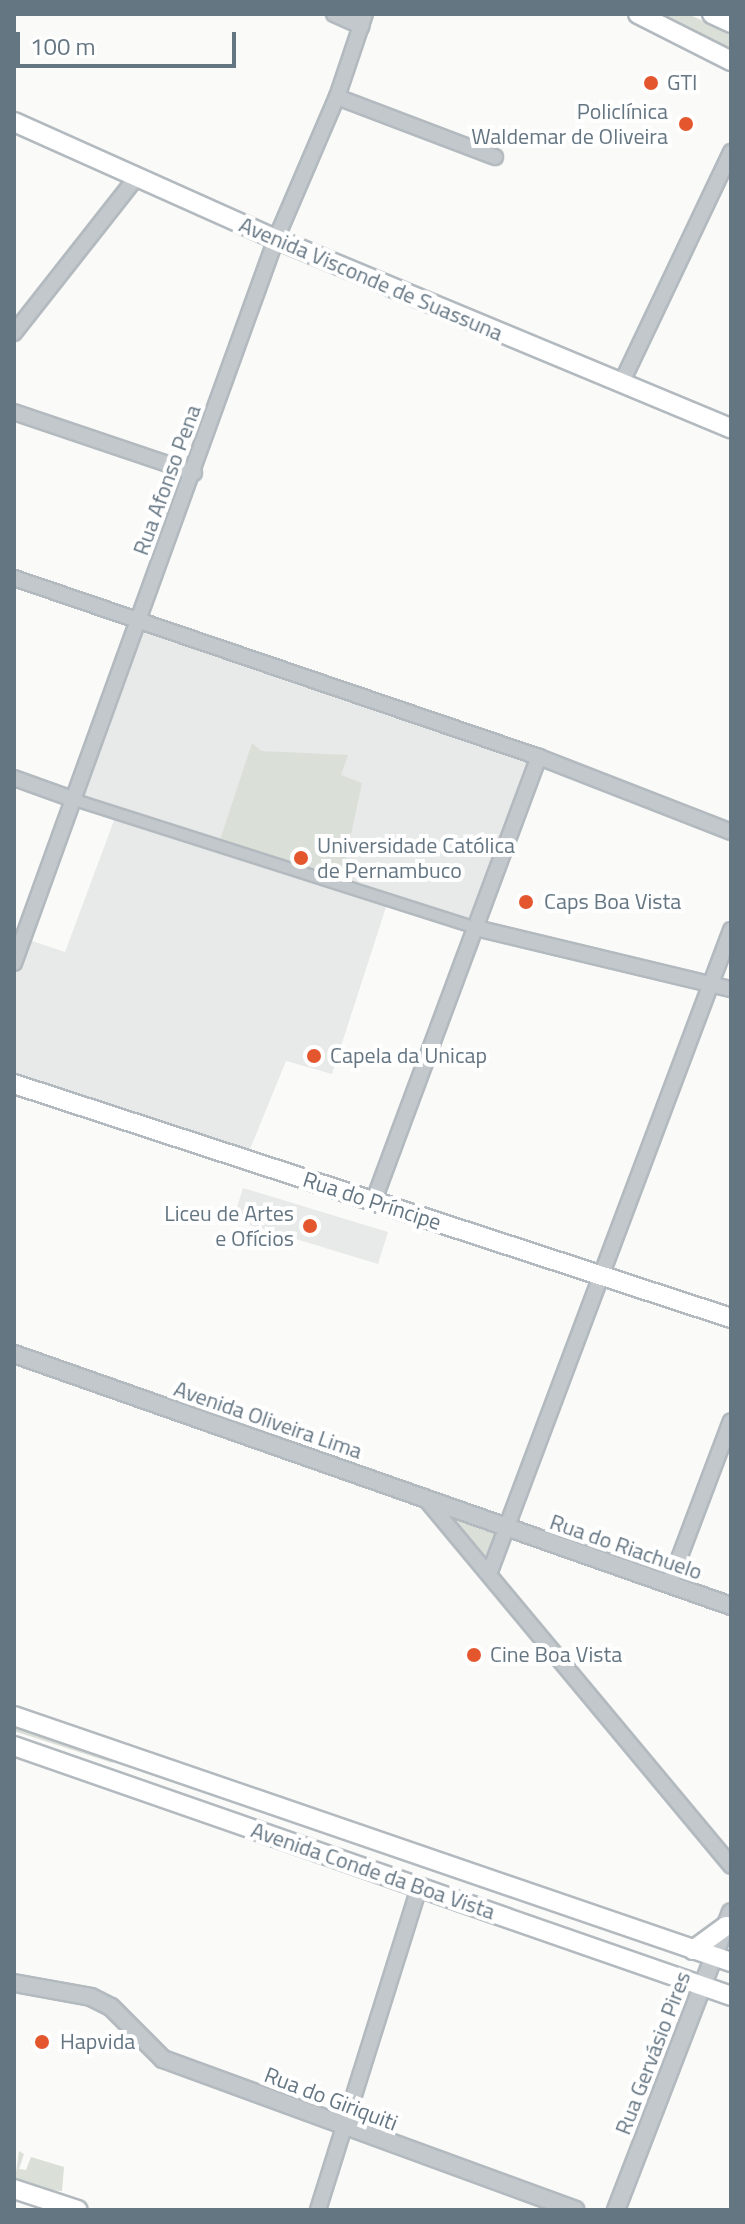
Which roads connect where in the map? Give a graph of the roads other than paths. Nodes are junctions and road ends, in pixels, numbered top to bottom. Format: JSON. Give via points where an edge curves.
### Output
{"nodes":[{"id":1,"x":334,"y":14,"type":"edge"},
{"id":2,"x":638,"y":14,"type":"edge"},
{"id":3,"x":712,"y":14,"type":"edge"},
{"id":4,"x":363,"y":20,"type":"edge"},
{"id":5,"x":731,"y":23,"type":"edge"},
{"id":6,"x":731,"y":61,"type":"edge"},
{"id":7,"x":337,"y":97,"type":"junction"},
{"id":8,"x":14,"y":122,"type":"edge"},
{"id":9,"x":731,"y":152,"type":"edge"},
{"id":10,"x":495,"y":157,"type":"dead end"},
{"id":11,"x":136,"y":178,"type":"junction"},
{"id":12,"x":276,"y":239,"type":"junction"},
{"id":13,"x":14,"y":333,"type":"edge"},
{"id":14,"x":621,"y":384,"type":"junction"},
{"id":15,"x":14,"y":412,"type":"edge"},
{"id":16,"x":731,"y":428,"type":"edge"},
{"id":17,"x":194,"y":473,"type":"junction"},
{"id":18,"x":14,"y":578,"type":"edge"},
{"id":19,"x":140,"y":620,"type":"junction"},
{"id":20,"x":539,"y":757,"type":"junction"},
{"id":21,"x":14,"y":778,"type":"edge"},
{"id":22,"x":75,"y":800,"type":"junction"},
{"id":23,"x":731,"y":832,"type":"edge"},
{"id":24,"x":476,"y":928,"type":"junction"},
{"id":25,"x":731,"y":930,"type":"edge"},
{"id":26,"x":18,"y":936,"type":"edge"},
{"id":27,"x":14,"y":963,"type":"edge"},
{"id":28,"x":711,"y":983,"type":"junction"},
{"id":29,"x":731,"y":989,"type":"edge"},
{"id":30,"x":14,"y":1084,"type":"edge"},
{"id":31,"x":374,"y":1200,"type":"junction"},
{"id":32,"x":600,"y":1278,"type":"junction"},
{"id":33,"x":731,"y":1318,"type":"edge"},
{"id":34,"x":14,"y":1354,"type":"edge"},
{"id":35,"x":731,"y":1421,"type":"edge"},
{"id":36,"x":423,"y":1496,"type":"junction"},
{"id":37,"x":506,"y":1529,"type":"junction"},
{"id":38,"x":489,"y":1574,"type":"junction"},
{"id":39,"x":669,"y":1585,"type":"junction"},
{"id":40,"x":731,"y":1606,"type":"edge"},
{"id":41,"x":14,"y":1716,"type":"edge"},
{"id":42,"x":14,"y":1746,"type":"edge"},
{"id":43,"x":731,"y":1866,"type":"edge"},
{"id":44,"x":419,"y":1888,"type":"junction"},
{"id":45,"x":729,"y":1919,"type":"edge"},
{"id":46,"x":693,"y":1950,"type":"junction"},
{"id":47,"x":723,"y":1959,"type":"edge"},
{"id":48,"x":14,"y":1983,"type":"edge"},
{"id":49,"x":702,"y":1987,"type":"junction"},
{"id":50,"x":731,"y":1996,"type":"edge"},
{"id":51,"x":345,"y":2128,"type":"junction"},
{"id":52,"x":14,"y":2189,"type":"edge"},
{"id":53,"x":78,"y":2210,"type":"edge"},
{"id":54,"x":318,"y":2210,"type":"edge"},
{"id":55,"x":575,"y":2210,"type":"edge"},
{"id":56,"x":616,"y":2210,"type":"edge"}],
"edges":[{"from":1,"to":4,"type":"street"},
{"from":2,"to":6,"type":"main road"},
{"from":3,"to":5,"type":"main road"},
{"from":4,"to":7,"type":"street","name":"Rua Afonso Pena"},
{"from":7,"to":10,"type":"street"},
{"from":7,"to":12,"type":"street","name":"Rua Afonso Pena"},
{"from":8,"to":11,"type":"main road","name":"Avenida Visconde de Suassuna"},
{"from":9,"to":14,"type":"street"},
{"from":11,"to":12,"type":"main road","name":"Avenida Visconde de Suassuna"},
{"from":11,"to":13,"type":"street"},
{"from":12,"to":14,"type":"main road","name":"Avenida Visconde de Suassuna"},
{"from":12,"to":17,"type":"street","name":"Rua Afonso Pena"},
{"from":14,"to":16,"type":"main road","name":"Avenida Visconde de Suassuna"},
{"from":15,"to":17,"type":"street"},
{"from":17,"to":19,"type":"street","name":"Rua Afonso Pena"},
{"from":18,"to":19,"type":"street"},
{"from":19,"to":20,"type":"street"},
{"from":19,"to":22,"type":"street","name":"Rua Afonso Pena"},
{"from":20,"to":23,"type":"street"},
{"from":20,"to":24,"type":"street"},
{"from":21,"to":22,"type":"street"},
{"from":22,"to":24,"type":"street"},
{"from":22,"to":26,"type":"street","name":"Rua Afonso Pena"},
{"from":24,"to":28,"type":"street"},
{"from":24,"to":31,"type":"street"},
{"from":25,"to":28,"type":"street"},
{"from":26,"to":27,"type":"street","name":"Rua Afonso Pena"},
{"from":28,"to":29,"type":"street"},
{"from":28,"to":32,"type":"street"},
{"from":30,"to":31,"type":"main road","name":"Rua do Príncipe"},
{"from":31,"to":32,"type":"main road","name":"Rua do Príncipe"},
{"from":32,"to":33,"type":"main road","name":"Rua do Príncipe"},
{"from":32,"to":37,"type":"street"},
{"from":34,"to":36,"type":"street","name":"Avenida Oliveira Lima"},
{"from":35,"to":39,"type":"street"},
{"from":36,"to":37,"type":"street","name":"Avenida Oliveira Lima"},
{"from":36,"to":38,"type":"street"},
{"from":37,"to":38,"type":"street"},
{"from":37,"to":39,"type":"street","name":"Rua do Riachuelo"},
{"from":38,"to":43,"type":"street"},
{"from":39,"to":40,"type":"street","name":"Rua do Riachuelo"},
{"from":41,"to":46,"type":"main road","name":"Avenida Conde da Boa Vista"},
{"from":42,"to":44,"type":"main road","name":"Avenida Conde da Boa Vista"},
{"from":44,"to":49,"type":"main road","name":"Avenida Conde da Boa Vista"},
{"from":44,"to":51,"type":"street"},
{"from":45,"to":46,"type":"main road"},
{"from":45,"to":47,"type":"street","name":"Rua Gervásio Pires"},
{"from":46,"to":47,"type":"main road","name":"Avenida Conde da Boa Vista"},
{"from":47,"to":49,"type":"street","name":"Rua Gervásio Pires"},
{"from":48,"to":51,"type":"street","name":"Rua do Giriquiti","via":[[91,1997],[111,2007],[163,2059]]},
{"from":49,"to":50,"type":"main road","name":"Avenida Conde da Boa Vista"},
{"from":49,"to":56,"type":"street","name":"Rua Gervásio Pires"},
{"from":51,"to":54,"type":"street"},
{"from":51,"to":55,"type":"street","name":"Rua do Giriquiti"},
{"from":52,"to":53,"type":"main road"}]}
